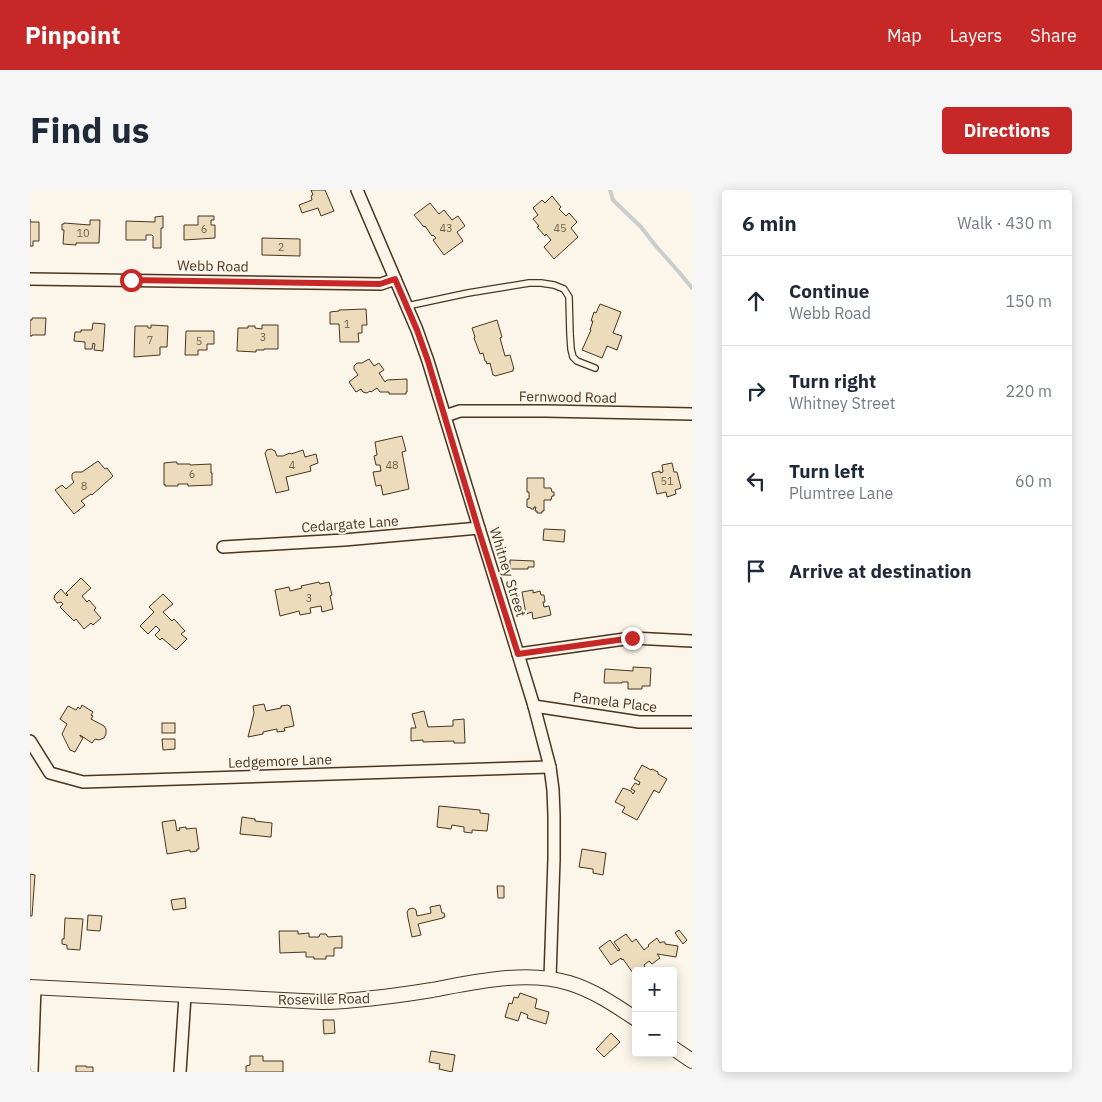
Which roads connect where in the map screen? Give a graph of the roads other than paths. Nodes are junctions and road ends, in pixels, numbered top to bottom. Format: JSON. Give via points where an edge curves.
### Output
{"nodes":[{"id":1,"x":358,"y":190,"type":"edge"},
{"id":2,"x":30,"y":279,"type":"edge"},
{"id":3,"x":395,"y":279,"type":"junction"},
{"id":4,"x":407,"y":306,"type":"junction"},
{"id":5,"x":595,"y":368,"type":"dead end"},
{"id":6,"x":692,"y":414,"type":"edge"},
{"id":7,"x":445,"y":416,"type":"junction"},
{"id":8,"x":478,"y":528,"type":"junction"},
{"id":9,"x":223,"y":547,"type":"dead end"},
{"id":10,"x":692,"y":642,"type":"edge"},
{"id":11,"x":518,"y":654,"type":"junction"},
{"id":12,"x":534,"y":706,"type":"junction"},
{"id":13,"x":692,"y":722,"type":"edge"},
{"id":14,"x":30,"y":741,"type":"edge"},
{"id":15,"x":550,"y":767,"type":"junction"},
{"id":16,"x":550,"y":978,"type":"junction"},
{"id":17,"x":33,"y":987,"type":"edge"},
{"id":18,"x":184,"y":996,"type":"junction"},
{"id":19,"x":632,"y":1016,"type":"edge"},
{"id":20,"x":677,"y":1051,"type":"edge"},
{"id":21,"x":692,"y":1061,"type":"edge"},
{"id":22,"x":32,"y":1072,"type":"edge"},
{"id":23,"x":180,"y":1072,"type":"edge"}],
"edges":[{"from":1,"to":3,"type":"street","name":"Whitney Street"},
{"from":2,"to":3,"type":"street","name":"Webb Road","via":[[380,284]]},
{"from":3,"to":4,"type":"street","name":"Whitney Street"},
{"from":4,"to":5,"type":"lane","via":[[529,283],[554,285],[564,289],[569,297],[573,357],[577,362]]},
{"from":4,"to":7,"type":"street","name":"Whitney Street"},
{"from":6,"to":7,"type":"street","name":"Fernwood Road","via":[[460,411]]},
{"from":7,"to":8,"type":"street","name":"Whitney Street"},
{"from":8,"to":9,"type":"street","name":"Cedargate Lane"},
{"from":8,"to":11,"type":"street","name":"Whitney Street"},
{"from":10,"to":11,"type":"street","via":[[632,638]]},
{"from":11,"to":12,"type":"street","name":"Whitney Street"},
{"from":12,"to":13,"type":"street","name":"Pamela Place","via":[[639,722]]},
{"from":12,"to":15,"type":"street","name":"Whitney Street"},
{"from":14,"to":15,"type":"street","name":"Ledgemore Lane","via":[[50,773],[83,782]]},
{"from":15,"to":16,"type":"street","name":"Whitney Street","via":[[554,815]]},
{"from":16,"to":18,"type":"street","name":"Roseville Road","via":[[499,979],[348,1001]]},
{"from":16,"to":19,"type":"street","name":"Roseville Road","via":[[592,992]]},
{"from":17,"to":18,"type":"street","name":"Roseville Road"},
{"from":17,"to":22,"type":"street"},
{"from":18,"to":23,"type":"street"},
{"from":20,"to":21,"type":"street"}]}
